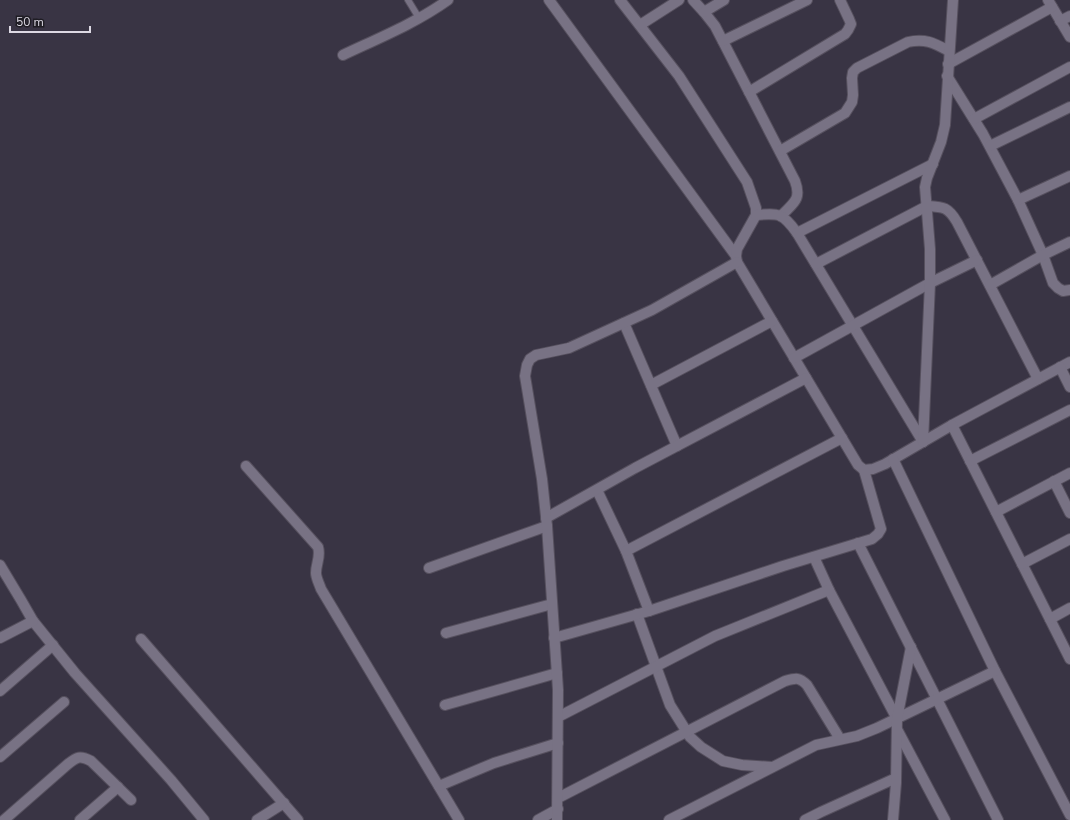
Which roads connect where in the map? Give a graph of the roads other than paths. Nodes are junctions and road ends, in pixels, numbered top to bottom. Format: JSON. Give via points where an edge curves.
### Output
{"nodes":[{"id":1,"x":408,"y":0,"type":"edge"},
{"id":2,"x":448,"y":0,"type":"edge"},
{"id":3,"x":549,"y":0,"type":"edge"},
{"id":4,"x":620,"y":0,"type":"edge"},
{"id":5,"x":680,"y":0,"type":"edge"},
{"id":6,"x":693,"y":0,"type":"edge"},
{"id":7,"x":724,"y":0,"type":"edge"},
{"id":8,"x":807,"y":0,"type":"edge"},
{"id":9,"x":840,"y":0,"type":"edge"},
{"id":10,"x":953,"y":0,"type":"edge"},
{"id":11,"x":793,"y":3,"type":"edge"},
{"id":12,"x":1050,"y":4,"type":"edge"},
{"id":13,"x":704,"y":12,"type":"junction"},
{"id":14,"x":1070,"y":16,"type":"edge"},
{"id":15,"x":419,"y":18,"type":"junction"},
{"id":16,"x":1060,"y":21,"type":"junction"},
{"id":17,"x":640,"y":25,"type":"junction"},
{"id":18,"x":1070,"y":37,"type":"edge"},
{"id":19,"x":723,"y":41,"type":"junction"},
{"id":20,"x":949,"y":50,"type":"junction"},
{"id":21,"x":343,"y":55,"type":"dead end"},
{"id":22,"x":948,"y":64,"type":"junction"},
{"id":23,"x":1070,"y":67,"type":"edge"},
{"id":24,"x":947,"y":76,"type":"junction"},
{"id":25,"x":749,"y":92,"type":"junction"},
{"id":26,"x":1070,"y":107,"type":"edge"},
{"id":27,"x":974,"y":119,"type":"junction"},
{"id":28,"x":990,"y":146,"type":"junction"},
{"id":29,"x":780,"y":151,"type":"junction"},
{"id":30,"x":933,"y":164,"type":"junction"},
{"id":31,"x":1070,"y":176,"type":"edge"},
{"id":32,"x":1018,"y":200,"type":"junction"},
{"id":33,"x":927,"y":206,"type":"junction"},
{"id":34,"x":756,"y":215,"type":"junction"},
{"id":35,"x":781,"y":216,"type":"junction"},
{"id":36,"x":797,"y":233,"type":"junction"},
{"id":37,"x":1070,"y":242,"type":"edge"},
{"id":38,"x":1043,"y":255,"type":"junction"},
{"id":39,"x":736,"y":259,"type":"junction"},
{"id":40,"x":977,"y":260,"type":"junction"},
{"id":41,"x":816,"y":264,"type":"junction"},
{"id":42,"x":930,"y":283,"type":"junction"},
{"id":43,"x":990,"y":285,"type":"junction"},
{"id":44,"x":1070,"y":290,"type":"edge"},
{"id":45,"x":772,"y":320,"type":"junction"},
{"id":46,"x":624,"y":323,"type":"junction"},
{"id":47,"x":852,"y":325,"type":"junction"},
{"id":48,"x":794,"y":358,"type":"junction"},
{"id":49,"x":1070,"y":362,"type":"edge"},
{"id":50,"x":1060,"y":367,"type":"junction"},
{"id":51,"x":806,"y":378,"type":"junction"},
{"id":52,"x":1038,"y":379,"type":"junction"},
{"id":53,"x":651,"y":385,"type":"junction"},
{"id":54,"x":1070,"y":386,"type":"edge"},
{"id":55,"x":1070,"y":410,"type":"edge"},
{"id":56,"x":952,"y":425,"type":"junction"},
{"id":57,"x":842,"y":438,"type":"junction"},
{"id":58,"x":923,"y":442,"type":"junction"},
{"id":59,"x":677,"y":446,"type":"junction"},
{"id":60,"x":893,"y":459,"type":"junction"},
{"id":61,"x":970,"y":461,"type":"junction"},
{"id":62,"x":246,"y":466,"type":"dead end"},
{"id":63,"x":864,"y":470,"type":"junction"},
{"id":64,"x":1070,"y":473,"type":"edge"},
{"id":65,"x":1054,"y":481,"type":"junction"},
{"id":66,"x":597,"y":490,"type":"junction"},
{"id":67,"x":996,"y":512,"type":"junction"},
{"id":68,"x":1070,"y":513,"type":"edge"},
{"id":69,"x":546,"y":522,"type":"junction"},
{"id":70,"x":1070,"y":539,"type":"edge"},
{"id":71,"x":858,"y":543,"type":"junction"},
{"id":72,"x":626,"y":551,"type":"junction"},
{"id":73,"x":814,"y":557,"type":"junction"},
{"id":74,"x":1022,"y":564,"type":"junction"},
{"id":75,"x":0,"y":565,"type":"edge"},
{"id":76,"x":430,"y":568,"type":"dead end"},
{"id":77,"x":4,"y":581,"type":"edge"},
{"id":78,"x":829,"y":590,"type":"junction"},
{"id":79,"x":552,"y":604,"type":"junction"},
{"id":80,"x":1070,"y":608,"type":"edge"},
{"id":81,"x":649,"y":611,"type":"junction"},
{"id":82,"x":637,"y":614,"type":"junction"},
{"id":83,"x":1050,"y":619,"type":"junction"},
{"id":84,"x":33,"y":621,"type":"junction"},
{"id":85,"x":446,"y":633,"type":"dead end"},
{"id":86,"x":0,"y":638,"type":"edge"},
{"id":87,"x":554,"y":638,"type":"junction"},
{"id":88,"x":141,"y":639,"type":"dead end"},
{"id":89,"x":53,"y":646,"type":"junction"},
{"id":90,"x":911,"y":647,"type":"junction"},
{"id":91,"x":1070,"y":659,"type":"edge"},
{"id":92,"x":656,"y":666,"type":"junction"},
{"id":93,"x":995,"y":671,"type":"junction"},
{"id":94,"x":557,"y":673,"type":"junction"},
{"id":95,"x":0,"y":691,"type":"edge"},
{"id":96,"x":937,"y":699,"type":"junction"},
{"id":97,"x":64,"y":702,"type":"dead end"},
{"id":98,"x":445,"y":705,"type":"dead end"},
{"id":99,"x":558,"y":717,"type":"junction"},
{"id":100,"x":897,"y":718,"type":"junction"},
{"id":101,"x":897,"y":729,"type":"junction"},
{"id":102,"x":688,"y":731,"type":"junction"},
{"id":103,"x":840,"y":739,"type":"junction"},
{"id":104,"x":558,"y":743,"type":"junction"},
{"id":105,"x":0,"y":757,"type":"edge"},
{"id":106,"x":772,"y":767,"type":"junction"},
{"id":107,"x":896,"y":778,"type":"junction"},
{"id":108,"x":439,"y":786,"type":"junction"},
{"id":109,"x":118,"y":787,"type":"junction"},
{"id":110,"x":558,"y":798,"type":"junction"},
{"id":111,"x":131,"y":800,"type":"dead end"},
{"id":112,"x":284,"y":803,"type":"junction"},
{"id":113,"x":558,"y":809,"type":"junction"},
{"id":114,"x":1070,"y":815,"type":"edge"},
{"id":115,"x":0,"y":816,"type":"edge"},
{"id":116,"x":892,"y":819,"type":"edge"},
{"id":117,"x":4,"y":820,"type":"edge"},
{"id":118,"x":80,"y":820,"type":"edge"},
{"id":119,"x":204,"y":820,"type":"edge"},
{"id":120,"x":257,"y":820,"type":"edge"},
{"id":121,"x":298,"y":820,"type":"edge"},
{"id":122,"x":459,"y":820,"type":"edge"},
{"id":123,"x":538,"y":820,"type":"edge"},
{"id":124,"x":557,"y":820,"type":"edge"},
{"id":125,"x":669,"y":820,"type":"edge"},
{"id":126,"x":805,"y":820,"type":"edge"},
{"id":127,"x":945,"y":820,"type":"edge"},
{"id":128,"x":998,"y":820,"type":"edge"}],
"edges":[{"from":1,"to":15,"type":"lane"},
{"from":2,"to":15,"type":"street"},
{"from":3,"to":39,"type":"street"},
{"from":4,"to":17,"type":"street"},
{"from":5,"to":17,"type":"street"},
{"from":6,"to":13,"type":"street"},
{"from":7,"to":13,"type":"street"},
{"from":8,"to":11,"type":"street"},
{"from":9,"to":25,"type":"street","via":[[851,24],[848,30]]},
{"from":10,"to":20,"type":"street"},
{"from":11,"to":19,"type":"street"},
{"from":12,"to":16,"type":"street"},
{"from":12,"to":22,"type":"street"},
{"from":13,"to":19,"type":"street"},
{"from":14,"to":16,"type":"street"},
{"from":15,"to":21,"type":"street"},
{"from":16,"to":18,"type":"street"},
{"from":17,"to":34,"type":"street","via":[[679,76],[747,182]]},
{"from":19,"to":25,"type":"street"},
{"from":20,"to":22,"type":"street"},
{"from":20,"to":29,"type":"street","via":[[930,42],[915,40],[858,68],[853,72],[852,102],[845,113]]},
{"from":22,"to":24,"type":"street"},
{"from":23,"to":27,"type":"street"},
{"from":24,"to":27,"type":"street"},
{"from":24,"to":30,"type":"street","via":[[945,125],[942,142]]},
{"from":25,"to":29,"type":"street"},
{"from":26,"to":28,"type":"street"},
{"from":27,"to":28,"type":"street"},
{"from":28,"to":32,"type":"street"},
{"from":29,"to":35,"type":"street","via":[[798,189],[798,197]]},
{"from":30,"to":33,"type":"street","via":[[925,187]]},
{"from":30,"to":36,"type":"street"},
{"from":31,"to":32,"type":"street"},
{"from":32,"to":38,"type":"street"},
{"from":33,"to":40,"type":"street","via":[[941,207],[952,213]]},
{"from":33,"to":41,"type":"street"},
{"from":33,"to":42,"type":"street"},
{"from":34,"to":35,"type":"street"},
{"from":34,"to":39,"type":"street","via":[[737,249]]},
{"from":35,"to":36,"type":"street"},
{"from":36,"to":41,"type":"street"},
{"from":37,"to":38,"type":"street"},
{"from":38,"to":43,"type":"street"},
{"from":38,"to":44,"type":"street","via":[[1053,283],[1063,291]]},
{"from":39,"to":45,"type":"street"},
{"from":39,"to":46,"type":"street","via":[[652,310]]},
{"from":40,"to":42,"type":"street"},
{"from":40,"to":43,"type":"street"},
{"from":41,"to":47,"type":"street"},
{"from":42,"to":47,"type":"street"},
{"from":42,"to":58,"type":"street"},
{"from":43,"to":52,"type":"street"},
{"from":45,"to":48,"type":"street"},
{"from":45,"to":53,"type":"street"},
{"from":46,"to":53,"type":"street"},
{"from":46,"to":69,"type":"street","via":[[569,348],[536,355],[530,359],[527,366],[526,376]]},
{"from":47,"to":48,"type":"street"},
{"from":47,"to":58,"type":"street"},
{"from":48,"to":51,"type":"street"},
{"from":49,"to":50,"type":"street"},
{"from":50,"to":52,"type":"street"},
{"from":50,"to":54,"type":"street"},
{"from":51,"to":57,"type":"street"},
{"from":51,"to":59,"type":"street"},
{"from":52,"to":56,"type":"street"},
{"from":53,"to":59,"type":"street"},
{"from":55,"to":61,"type":"street"},
{"from":56,"to":58,"type":"street"},
{"from":56,"to":61,"type":"street"},
{"from":57,"to":63,"type":"street","via":[[858,466]]},
{"from":57,"to":72,"type":"street"},
{"from":58,"to":60,"type":"street"},
{"from":59,"to":66,"type":"street"},
{"from":60,"to":63,"type":"street","via":[[873,469]]},
{"from":60,"to":93,"type":"street"},
{"from":61,"to":67,"type":"street"},
{"from":62,"to":108,"type":"street","via":[[318,547],[320,553],[316,572],[321,588]]},
{"from":63,"to":71,"type":"street","via":[[881,529],[872,539]]},
{"from":64,"to":65,"type":"street"},
{"from":65,"to":67,"type":"street"},
{"from":65,"to":68,"type":"street"},
{"from":66,"to":69,"type":"street"},
{"from":66,"to":72,"type":"street"},
{"from":67,"to":74,"type":"street"},
{"from":69,"to":76,"type":"street"},
{"from":69,"to":79,"type":"street"},
{"from":70,"to":74,"type":"street"},
{"from":71,"to":73,"type":"street"},
{"from":71,"to":90,"type":"street"},
{"from":72,"to":81,"type":"street"},
{"from":73,"to":78,"type":"street"},
{"from":73,"to":81,"type":"street"},
{"from":74,"to":83,"type":"street"},
{"from":75,"to":77,"type":"street"},
{"from":77,"to":84,"type":"street"},
{"from":78,"to":92,"type":"street","via":[[715,636]]},
{"from":78,"to":100,"type":"street"},
{"from":79,"to":85,"type":"street"},
{"from":79,"to":87,"type":"street"},
{"from":80,"to":83,"type":"street"},
{"from":81,"to":82,"type":"street"},
{"from":82,"to":87,"type":"street"},
{"from":82,"to":92,"type":"street"},
{"from":83,"to":91,"type":"street"},
{"from":84,"to":86,"type":"street"},
{"from":84,"to":89,"type":"street"},
{"from":87,"to":94,"type":"street"},
{"from":88,"to":112,"type":"street"},
{"from":89,"to":95,"type":"street"},
{"from":89,"to":119,"type":"street"},
{"from":90,"to":96,"type":"street"},
{"from":90,"to":100,"type":"street"},
{"from":92,"to":99,"type":"street"},
{"from":92,"to":102,"type":"street","via":[[670,705]]},
{"from":93,"to":96,"type":"street"},
{"from":93,"to":114,"type":"street"},
{"from":94,"to":98,"type":"street"},
{"from":94,"to":99,"type":"street"},
{"from":96,"to":100,"type":"street"},
{"from":96,"to":128,"type":"street"},
{"from":97,"to":105,"type":"street"},
{"from":99,"to":104,"type":"street"},
{"from":100,"to":101,"type":"street"},
{"from":100,"to":103,"type":"street","via":[[857,736]]},
{"from":101,"to":107,"type":"street"},
{"from":101,"to":127,"type":"street"},
{"from":102,"to":103,"type":"street","via":[[794,678],[801,679],[807,685]]},
{"from":102,"to":106,"type":"street","via":[[700,747],[723,761]]},
{"from":102,"to":110,"type":"street"},
{"from":103,"to":106,"type":"street","via":[[816,745]]},
{"from":104,"to":108,"type":"street","via":[[494,763]]},
{"from":104,"to":110,"type":"street"},
{"from":106,"to":125,"type":"street"},
{"from":107,"to":116,"type":"street"},
{"from":107,"to":126,"type":"street"},
{"from":108,"to":122,"type":"street"},
{"from":109,"to":111,"type":"street"},
{"from":109,"to":117,"type":"street","via":[[91,761],[80,757],[68,764]]},
{"from":109,"to":118,"type":"street"},
{"from":110,"to":113,"type":"street"},
{"from":112,"to":120,"type":"street"},
{"from":112,"to":121,"type":"street"},
{"from":113,"to":123,"type":"street"},
{"from":113,"to":124,"type":"street"},
{"from":115,"to":117,"type":"street"}]}
